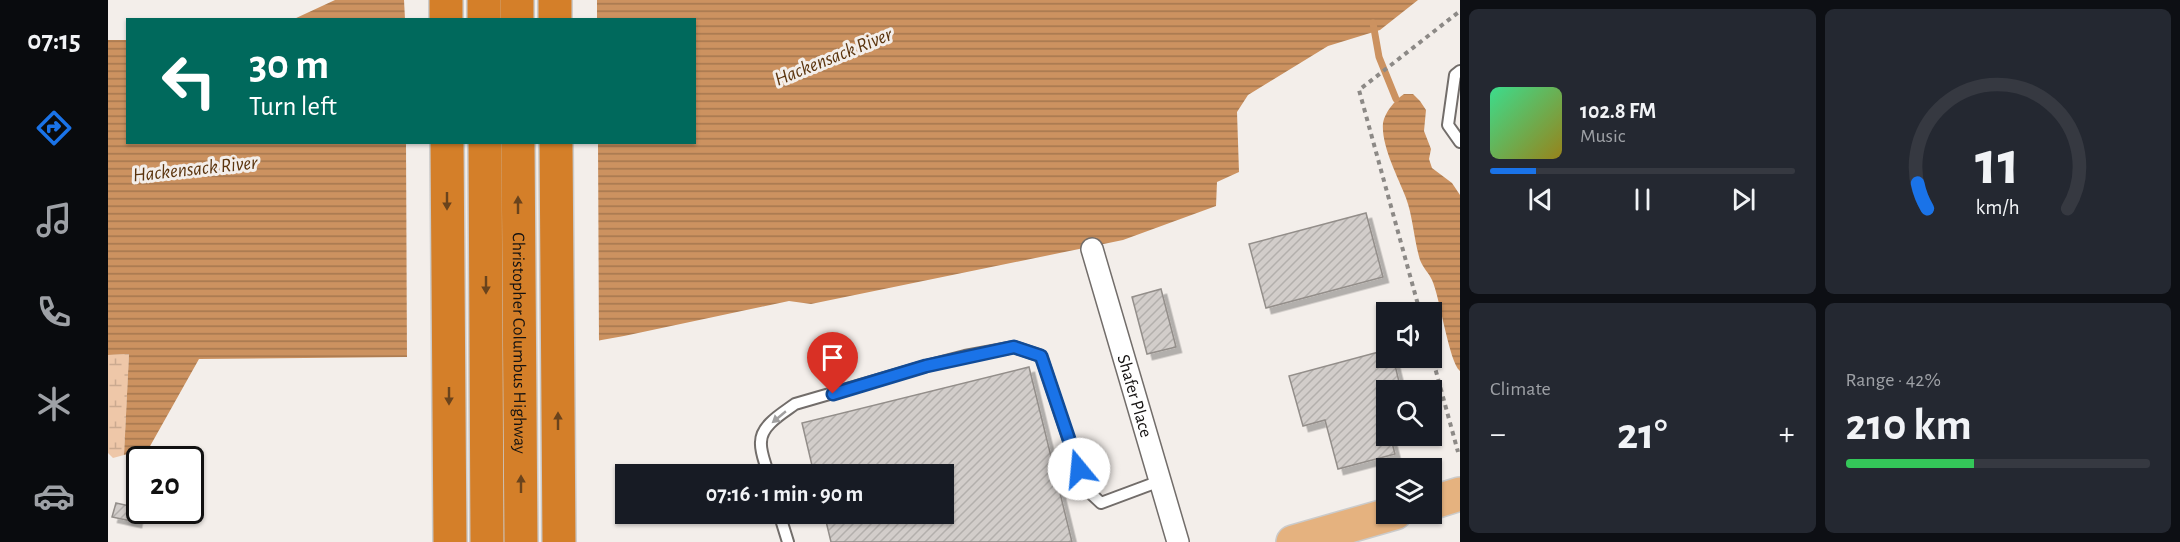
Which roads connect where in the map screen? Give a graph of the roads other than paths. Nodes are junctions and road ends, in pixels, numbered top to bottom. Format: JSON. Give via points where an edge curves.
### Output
{"nodes":[{"id":1,"x":446,"y":0,"type":"edge"},
{"id":2,"x":484,"y":0,"type":"edge"},
{"id":3,"x":517,"y":0,"type":"edge"},
{"id":4,"x":555,"y":0,"type":"edge"},
{"id":5,"x":446,"y":18,"type":"edge"},
{"id":6,"x":484,"y":18,"type":"edge"},
{"id":7,"x":517,"y":18,"type":"edge"},
{"id":8,"x":555,"y":18,"type":"edge"},
{"id":9,"x":1460,"y":71,"type":"edge"},
{"id":10,"x":1460,"y":142,"type":"edge"},
{"id":11,"x":447,"y":144,"type":"edge"},
{"id":12,"x":485,"y":144,"type":"edge"},
{"id":13,"x":518,"y":144,"type":"edge"},
{"id":14,"x":556,"y":144,"type":"edge"},
{"id":15,"x":1092,"y":249,"type":"dead end"},
{"id":16,"x":766,"y":464,"type":"edge"},
{"id":17,"x":1160,"y":482,"type":"junction"},
{"id":18,"x":1460,"y":495,"type":"edge"},
{"id":19,"x":1442,"y":500,"type":"edge"},
{"id":20,"x":1376,"y":518,"type":"edge"},
{"id":21,"x":782,"y":524,"type":"edge"},
{"id":22,"x":450,"y":542,"type":"edge"},
{"id":23,"x":488,"y":542,"type":"edge"},
{"id":24,"x":521,"y":542,"type":"edge"},
{"id":25,"x":559,"y":542,"type":"edge"},
{"id":26,"x":788,"y":542,"type":"edge"},
{"id":27,"x":1178,"y":542,"type":"edge"},
{"id":28,"x":1293,"y":542,"type":"edge"}],
"edges":[{"from":1,"to":5,"type":"highway"},
{"from":2,"to":6,"type":"highway"},
{"from":3,"to":7,"type":"highway"},
{"from":4,"to":8,"type":"highway"},
{"from":9,"to":10,"type":"lane","via":[[1455,75],[1448,125]]},
{"from":11,"to":22,"type":"highway","one_way":true},
{"from":12,"to":23,"type":"highway","name":"Christopher Columbus Highway","one_way":true},
{"from":24,"to":13,"type":"highway","name":"Christopher Columbus Highway","one_way":true},
{"from":25,"to":14,"type":"highway","name":"Christopher Columbus Highway","one_way":true},
{"from":15,"to":17,"type":"street","name":"Shafer Place"},
{"from":17,"to":16,"type":"lane","one_way":true,"via":[[1101,503],[1085,488],[1041,356],[1014,347],[926,366],[795,404],[765,429],[760,440]]},
{"from":17,"to":27,"type":"street","name":"Shafer Place"},
{"from":18,"to":19,"type":"main road"},
{"from":20,"to":28,"type":"main road"},
{"from":21,"to":26,"type":"lane"}]}
